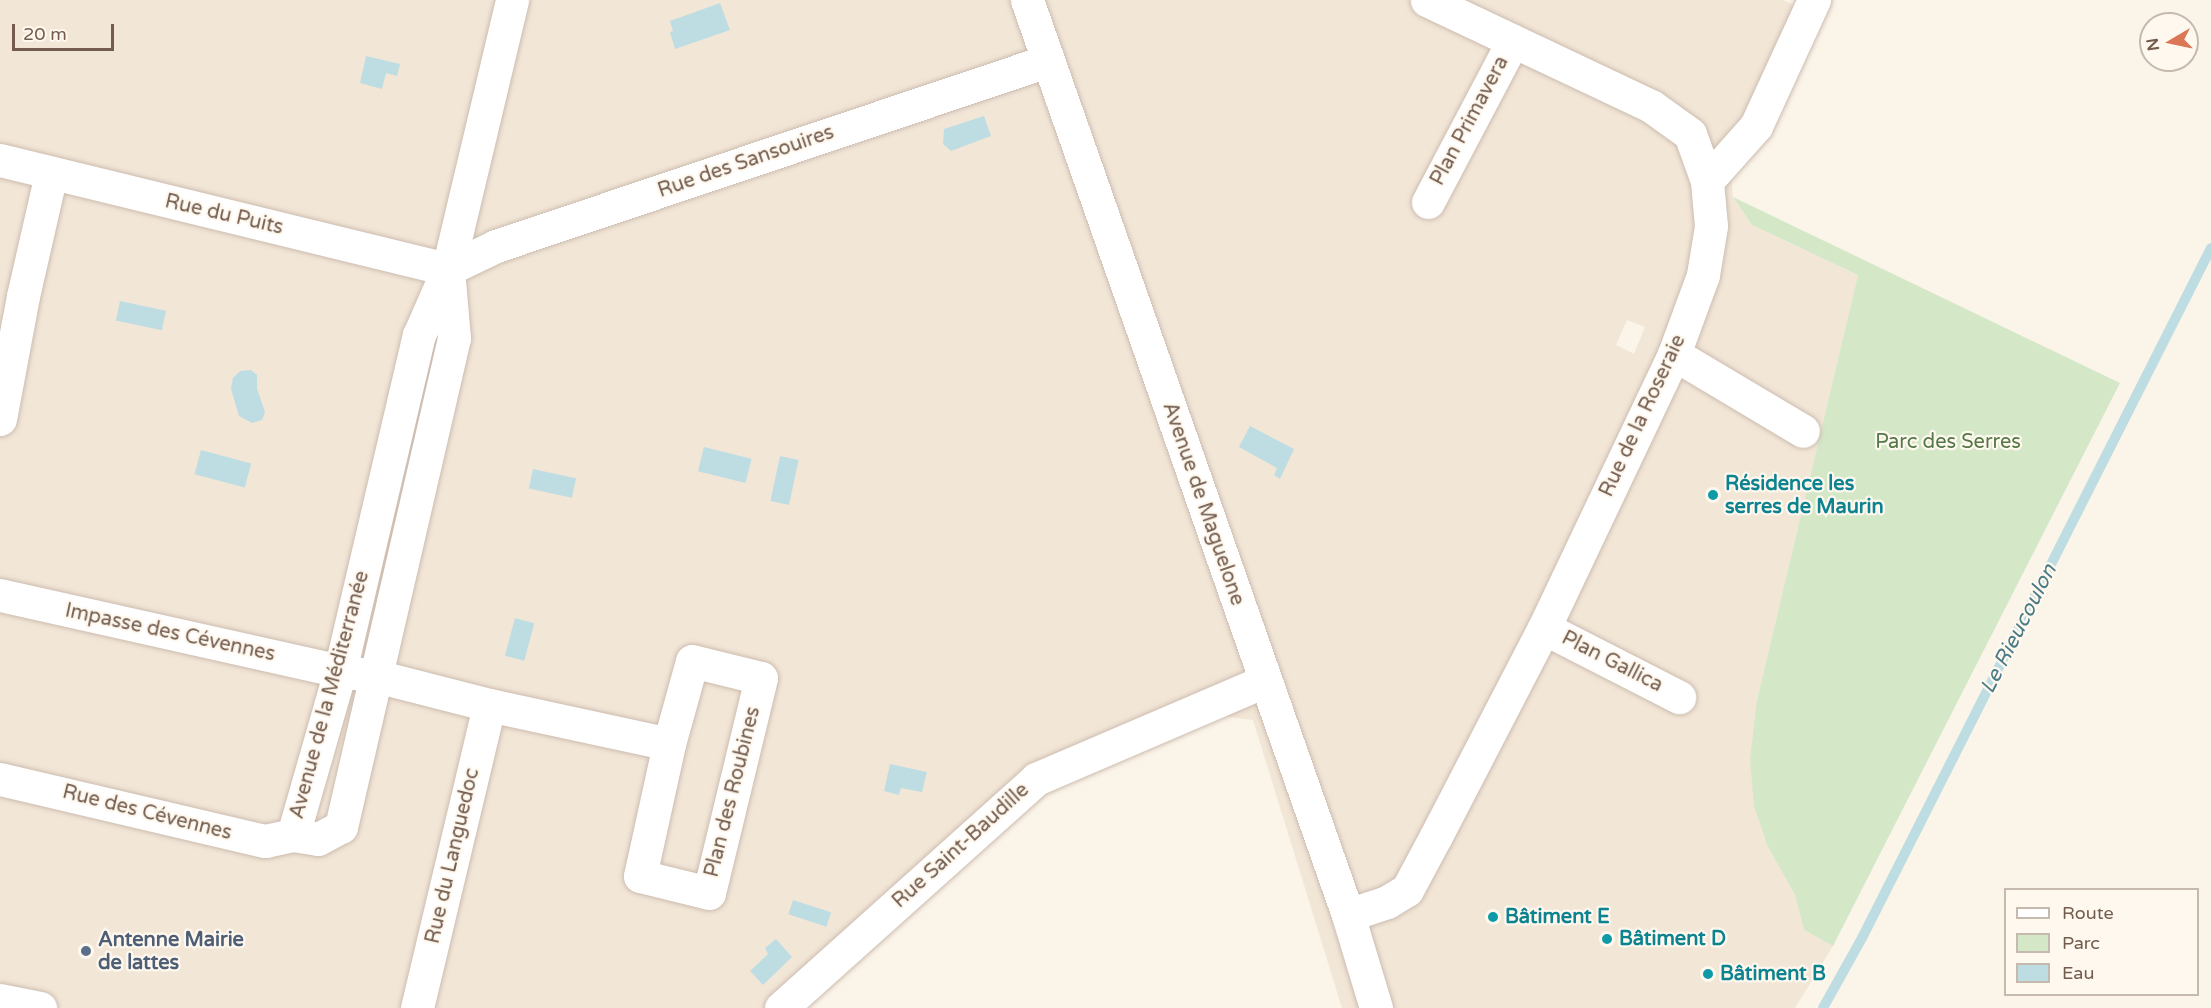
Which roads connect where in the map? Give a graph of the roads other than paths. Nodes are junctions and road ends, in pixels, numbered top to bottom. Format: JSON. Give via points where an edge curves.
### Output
{"nodes":[{"id":1,"x":512,"y":0,"type":"edge"},
{"id":2,"x":1027,"y":0,"type":"edge"},
{"id":3,"x":1427,"y":0,"type":"edge"},
{"id":4,"x":1814,"y":0,"type":"edge"},
{"id":5,"x":1513,"y":41,"type":"junction"},
{"id":6,"x":1047,"y":61,"type":"junction"},
{"id":7,"x":0,"y":160,"type":"edge"},
{"id":8,"x":51,"y":174,"type":"junction"},
{"id":9,"x":1707,"y":181,"type":"junction"},
{"id":10,"x":1428,"y":202,"type":"dead end"},
{"id":11,"x":448,"y":269,"type":"junction"},
{"id":12,"x":11,"y":302,"type":"edge"},
{"id":13,"x":1674,"y":354,"type":"junction"},
{"id":14,"x":0,"y":419,"type":"edge"},
{"id":15,"x":1803,"y":431,"type":"dead end"},
{"id":16,"x":0,"y":595,"type":"edge"},
{"id":17,"x":1544,"y":628,"type":"junction"},
{"id":18,"x":340,"y":670,"type":"junction"},
{"id":19,"x":376,"y":676,"type":"junction"},
{"id":20,"x":1265,"y":681,"type":"junction"},
{"id":21,"x":1680,"y":697,"type":"dead end"},
{"id":22,"x":489,"y":705,"type":"junction"},
{"id":23,"x":669,"y":744,"type":"junction"},
{"id":24,"x":0,"y":779,"type":"edge"},
{"id":25,"x":293,"y":835,"type":"junction"},
{"id":26,"x":1348,"y":915,"type":"junction"},
{"id":27,"x":0,"y":1000,"type":"edge"},
{"id":28,"x":40,"y":1008,"type":"edge"},
{"id":29,"x":417,"y":1008,"type":"edge"},
{"id":30,"x":781,"y":1008,"type":"edge"},
{"id":31,"x":1376,"y":1008,"type":"edge"}],
"edges":[{"from":1,"to":11,"type":"street","name":"Avenue de la Méditerranée"},
{"from":2,"to":6,"type":"street","name":"Avenue de Maguelone"},
{"from":3,"to":5,"type":"street","name":"Rue de la Roseraie"},
{"from":4,"to":9,"type":"street","via":[[1756,126]]},
{"from":5,"to":9,"type":"street","name":"Rue de la Roseraie","via":[[1651,106],[1690,134]]},
{"from":5,"to":10,"type":"street","name":"Plan Primavera"},
{"from":6,"to":11,"type":"street","name":"Rue des Sansouires","via":[[496,246]]},
{"from":6,"to":20,"type":"street","name":"Avenue de Maguelone"},
{"from":7,"to":8,"type":"street","name":"Rue du Puits"},
{"from":8,"to":11,"type":"street","name":"Rue du Puits"},
{"from":8,"to":12,"type":"street"},
{"from":9,"to":13,"type":"street","name":"Rue de la Roseraie","via":[[1711,226],[1703,275]]},
{"from":11,"to":18,"type":"street","name":"Avenue de la Méditerranée","via":[[419,335]]},
{"from":11,"to":19,"type":"street","name":"Avenue de la Méditerranée","via":[[454,338]]},
{"from":12,"to":14,"type":"street"},
{"from":13,"to":15,"type":"street"},
{"from":13,"to":17,"type":"street","name":"Rue de la Roseraie"},
{"from":16,"to":18,"type":"street","name":"Impasse des Cévennes"},
{"from":17,"to":21,"type":"street","name":"Plan Gallica"},
{"from":17,"to":26,"type":"street","name":"Rue de la Roseraie","via":[[1407,890],[1387,902]]},
{"from":18,"to":19,"type":"street"},
{"from":18,"to":25,"type":"street","name":"Avenue de la Méditerranée"},
{"from":19,"to":22,"type":"street"},
{"from":19,"to":25,"type":"street","name":"Avenue de la Méditerranée","via":[[341,827],[318,839]]},
{"from":20,"to":26,"type":"street","name":"Avenue de Maguelone"},
{"from":20,"to":30,"type":"street","name":"Rue Saint-Baudille","via":[[1036,779]]},
{"from":22,"to":23,"type":"street"},
{"from":22,"to":29,"type":"street","name":"Rue du Languedoc"},
{"from":23,"to":23,"type":"street","name":"Plan des Roubines","via":[[640,876],[709,893],[761,678],[692,662]]},
{"from":24,"to":25,"type":"street","name":"Rue des Cévennes","via":[[265,842]]},
{"from":26,"to":31,"type":"street","name":"Avenue de Maguelone"},
{"from":27,"to":28,"type":"street"}]}
